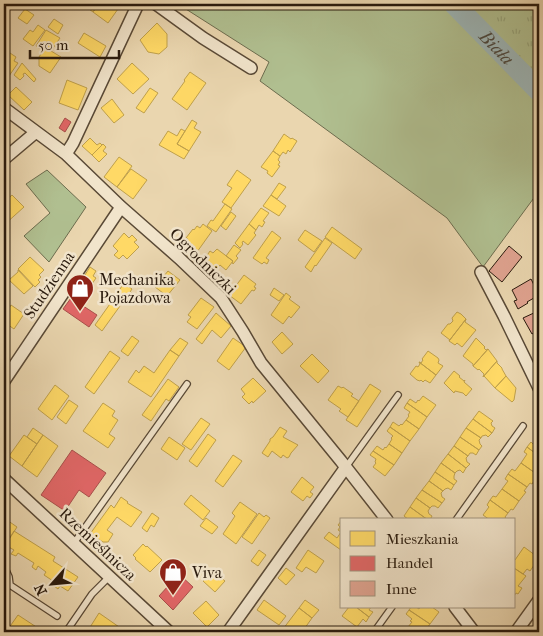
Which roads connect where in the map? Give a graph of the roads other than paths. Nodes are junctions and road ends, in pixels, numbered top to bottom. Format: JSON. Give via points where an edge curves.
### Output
{"nodes":[{"id":1,"x":138,"y":4,"type":"edge"},
{"id":2,"x":156,"y":4,"type":"edge"},
{"id":3,"x":251,"y":68,"type":"dead end"},
{"id":4,"x":4,"y":108,"type":"edge"},
{"id":5,"x":36,"y":132,"type":"junction"},
{"id":6,"x":66,"y":154,"type":"junction"},
{"id":7,"x":4,"y":159,"type":"edge"},
{"id":8,"x":121,"y":207,"type":"junction"},
{"id":9,"x":481,"y":272,"type":"dead end"},
{"id":10,"x":4,"y":381,"type":"edge"},
{"id":11,"x":186,"y":384,"type":"dead end"},
{"id":12,"x":539,"y":388,"type":"edge"},
{"id":13,"x":398,"y":395,"type":"dead end"},
{"id":14,"x":523,"y":426,"type":"dead end"},
{"id":15,"x":346,"y":467,"type":"junction"},
{"id":16,"x":4,"y":479,"type":"edge"},
{"id":17,"x":384,"y":518,"type":"edge"},
{"id":18,"x":457,"y":518,"type":"edge"},
{"id":19,"x":74,"y":543,"type":"junction"},
{"id":20,"x":4,"y":566,"type":"edge"},
{"id":21,"x":109,"y":577,"type":"junction"},
{"id":22,"x":539,"y":600,"type":"edge"},
{"id":23,"x":391,"y":608,"type":"edge"},
{"id":24,"x":456,"y":608,"type":"edge"},
{"id":25,"x":57,"y":616,"type":"dead end"},
{"id":26,"x":66,"y":632,"type":"edge"},
{"id":27,"x":169,"y":632,"type":"edge"},
{"id":28,"x":228,"y":632,"type":"edge"},
{"id":29,"x":374,"y":632,"type":"edge"},
{"id":30,"x":474,"y":632,"type":"edge"},
{"id":31,"x":516,"y":632,"type":"edge"}],
"edges":[{"from":1,"to":6,"type":"street"},
{"from":2,"to":3,"type":"street"},
{"from":4,"to":5,"type":"street","name":"Ogrodniczki"},
{"from":5,"to":6,"type":"street","name":"Ogrodniczki"},
{"from":5,"to":7,"type":"street"},
{"from":6,"to":8,"type":"street","name":"Ogrodniczki"},
{"from":8,"to":10,"type":"street","name":"Studzienna"},
{"from":8,"to":15,"type":"street","name":"Ogrodniczki","via":[[221,298],[261,362]]},
{"from":9,"to":12,"type":"street"},
{"from":11,"to":19,"type":"lane"},
{"from":13,"to":15,"type":"lane"},
{"from":14,"to":18,"type":"lane"},
{"from":15,"to":17,"type":"street","name":"Ogrodniczki"},
{"from":15,"to":28,"type":"street"},
{"from":16,"to":19,"type":"street","name":"Rzemieślnicza"},
{"from":19,"to":21,"type":"street","name":"Rzemieślnicza"},
{"from":20,"to":25,"type":"lane","via":[[10,585]]},
{"from":21,"to":26,"type":"lane","via":[[92,594]]},
{"from":21,"to":27,"type":"street","name":"Rzemieślnicza"},
{"from":22,"to":31,"type":"street"},
{"from":23,"to":29,"type":"lane"},
{"from":24,"to":30,"type":"street"}]}
